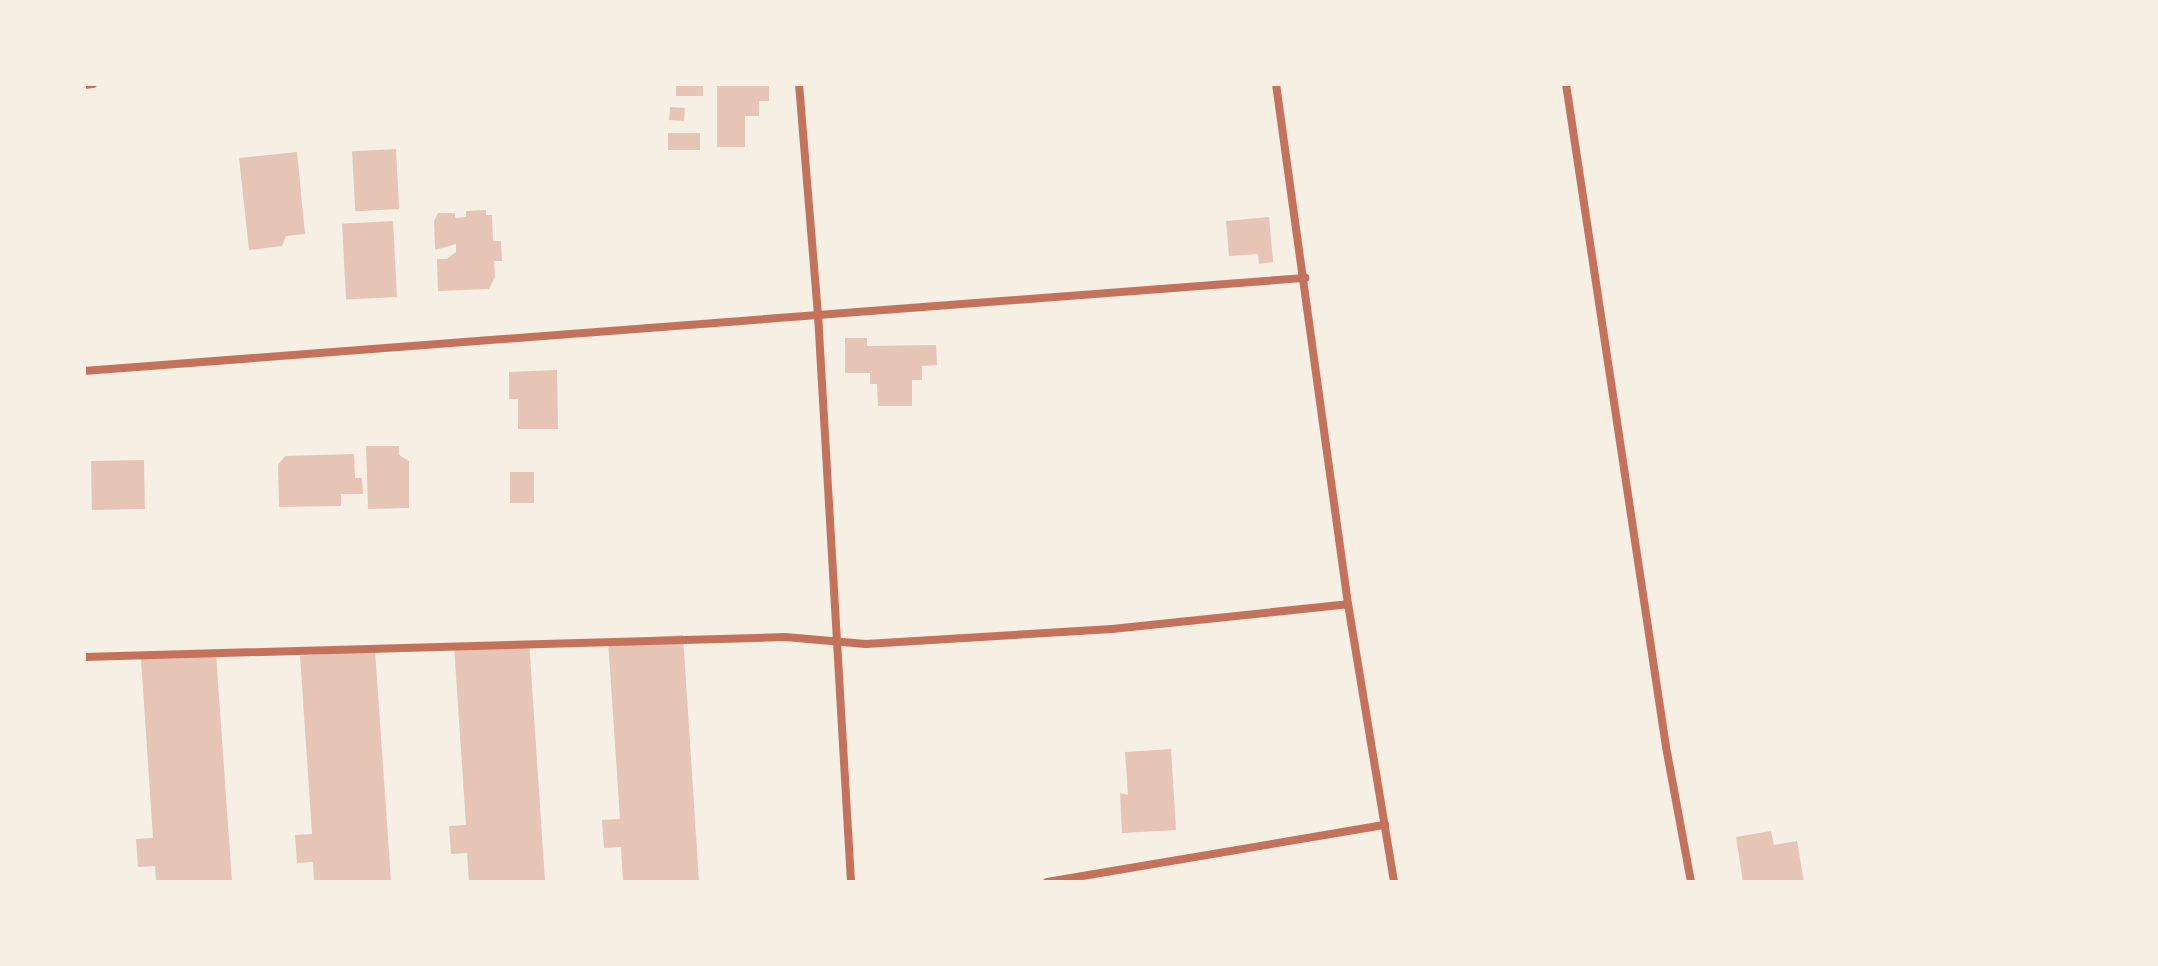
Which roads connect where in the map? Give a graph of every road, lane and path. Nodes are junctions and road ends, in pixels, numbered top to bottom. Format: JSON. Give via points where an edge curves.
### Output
{"nodes":[{"id":1,"x":93,"y":84,"type":"edge"},
{"id":2,"x":799,"y":84,"type":"edge"},
{"id":3,"x":1276,"y":84,"type":"edge"},
{"id":4,"x":1566,"y":84,"type":"edge"},
{"id":5,"x":84,"y":85,"type":"edge"},
{"id":6,"x":1305,"y":278,"type":"junction"},
{"id":7,"x":818,"y":315,"type":"junction"},
{"id":8,"x":84,"y":371,"type":"edge"},
{"id":9,"x":1348,"y":604,"type":"junction"},
{"id":10,"x":835,"y":641,"type":"junction"},
{"id":11,"x":84,"y":657,"type":"edge"},
{"id":12,"x":1385,"y":825,"type":"junction"},
{"id":13,"x":851,"y":882,"type":"edge"},
{"id":14,"x":1047,"y":882,"type":"edge"},
{"id":15,"x":1394,"y":882,"type":"edge"},
{"id":16,"x":1691,"y":882,"type":"edge"}],
"edges":[{"from":1,"to":5,"type":"street"},
{"from":2,"to":7,"type":"street"},
{"from":3,"to":6,"type":"street"},
{"from":4,"to":16,"type":"street"},
{"from":6,"to":7,"type":"street"},
{"from":6,"to":9,"type":"street"},
{"from":7,"to":8,"type":"street"},
{"from":7,"to":10,"type":"street"},
{"from":9,"to":10,"type":"street","via":[[1112,629],[866,644]]},
{"from":9,"to":12,"type":"street"},
{"from":10,"to":11,"type":"street","via":[[785,637]]},
{"from":10,"to":13,"type":"street"},
{"from":12,"to":14,"type":"street"},
{"from":12,"to":15,"type":"street"}]}
